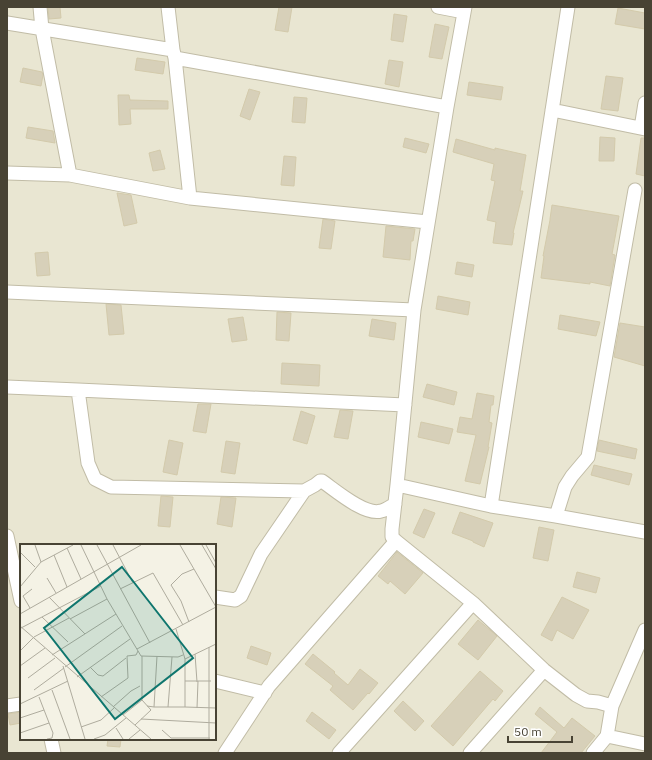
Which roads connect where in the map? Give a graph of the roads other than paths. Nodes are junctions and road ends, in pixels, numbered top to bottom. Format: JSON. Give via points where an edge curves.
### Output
{"nodes":[{"id":1,"x":40,"y":7,"type":"edge"},
{"id":2,"x":168,"y":7,"type":"edge"},
{"id":3,"x":438,"y":7,"type":"edge"},
{"id":4,"x":568,"y":7,"type":"edge"},
{"id":5,"x":465,"y":10,"type":"edge"},
{"id":6,"x":7,"y":23,"type":"edge"},
{"id":7,"x":42,"y":29,"type":"junction"},
{"id":8,"x":174,"y":54,"type":"junction"},
{"id":9,"x":645,"y":103,"type":"edge"},
{"id":10,"x":447,"y":107,"type":"junction"},
{"id":11,"x":552,"y":110,"type":"junction"},
{"id":12,"x":643,"y":128,"type":"edge"},
{"id":13,"x":7,"y":173,"type":"edge"},
{"id":14,"x":70,"y":175,"type":"junction"},
{"id":15,"x":635,"y":190,"type":"dead end"},
{"id":16,"x":190,"y":198,"type":"junction"},
{"id":17,"x":428,"y":222,"type":"junction"},
{"id":18,"x":7,"y":292,"type":"edge"},
{"id":19,"x":414,"y":310,"type":"junction"},
{"id":20,"x":7,"y":387,"type":"edge"},
{"id":21,"x":78,"y":390,"type":"junction"},
{"id":22,"x":405,"y":405,"type":"junction"},
{"id":23,"x":398,"y":485,"type":"junction"},
{"id":24,"x":304,"y":491,"type":"junction"},
{"id":25,"x":395,"y":504,"type":"junction"},
{"id":26,"x":491,"y":506,"type":"junction"},
{"id":27,"x":556,"y":516,"type":"junction"},
{"id":28,"x":645,"y":532,"type":"edge"},
{"id":29,"x":7,"y":536,"type":"edge"},
{"id":30,"x":396,"y":541,"type":"junction"},
{"id":31,"x":20,"y":593,"type":"edge"},
{"id":32,"x":216,"y":597,"type":"edge"},
{"id":33,"x":473,"y":603,"type":"junction"},
{"id":34,"x":645,"y":630,"type":"edge"},
{"id":35,"x":544,"y":670,"type":"junction"},
{"id":36,"x":216,"y":681,"type":"edge"},
{"id":37,"x":265,"y":693,"type":"junction"},
{"id":38,"x":20,"y":704,"type":"edge"},
{"id":39,"x":7,"y":706,"type":"edge"},
{"id":40,"x":612,"y":706,"type":"junction"},
{"id":41,"x":607,"y":736,"type":"junction"},
{"id":42,"x":51,"y":740,"type":"edge"},
{"id":43,"x":645,"y":744,"type":"edge"},
{"id":44,"x":54,"y":753,"type":"edge"},
{"id":45,"x":225,"y":753,"type":"edge"},
{"id":46,"x":339,"y":753,"type":"edge"},
{"id":47,"x":470,"y":753,"type":"edge"},
{"id":48,"x":592,"y":753,"type":"edge"}],
"edges":[{"from":1,"to":7,"type":"street"},
{"from":2,"to":8,"type":"street"},
{"from":3,"to":5,"type":"street"},
{"from":4,"to":11,"type":"street"},
{"from":5,"to":10,"type":"street"},
{"from":6,"to":7,"type":"street"},
{"from":7,"to":8,"type":"street"},
{"from":7,"to":14,"type":"street"},
{"from":8,"to":10,"type":"street"},
{"from":8,"to":16,"type":"street"},
{"from":9,"to":12,"type":"street"},
{"from":10,"to":17,"type":"street"},
{"from":11,"to":12,"type":"street"},
{"from":11,"to":26,"type":"street"},
{"from":13,"to":14,"type":"street"},
{"from":14,"to":16,"type":"street"},
{"from":15,"to":27,"type":"street","via":[[588,457],[565,487]]},
{"from":16,"to":17,"type":"street"},
{"from":17,"to":19,"type":"street"},
{"from":18,"to":19,"type":"street"},
{"from":19,"to":22,"type":"street"},
{"from":20,"to":21,"type":"street"},
{"from":21,"to":22,"type":"street"},
{"from":21,"to":24,"type":"street","via":[[88,463],[95,479],[111,487]]},
{"from":22,"to":23,"type":"street"},
{"from":23,"to":25,"type":"street"},
{"from":23,"to":26,"type":"street"},
{"from":24,"to":25,"type":"street","via":[[321,481],[356,506],[368,510],[380,512]]},
{"from":24,"to":32,"type":"street","via":[[261,554],[241,596],[235,600]]},
{"from":25,"to":30,"type":"street","via":[[392,537]]},
{"from":26,"to":27,"type":"street"},
{"from":27,"to":28,"type":"street"},
{"from":29,"to":31,"type":"street"},
{"from":30,"to":33,"type":"street"},
{"from":30,"to":37,"type":"street"},
{"from":33,"to":35,"type":"street"},
{"from":33,"to":46,"type":"street"},
{"from":34,"to":40,"type":"street"},
{"from":35,"to":40,"type":"street","via":[[576,696]]},
{"from":35,"to":47,"type":"street"},
{"from":36,"to":37,"type":"street"},
{"from":37,"to":45,"type":"street"},
{"from":38,"to":39,"type":"street"},
{"from":40,"to":41,"type":"street"},
{"from":41,"to":43,"type":"street"},
{"from":41,"to":48,"type":"street"},
{"from":42,"to":44,"type":"street"}]}
